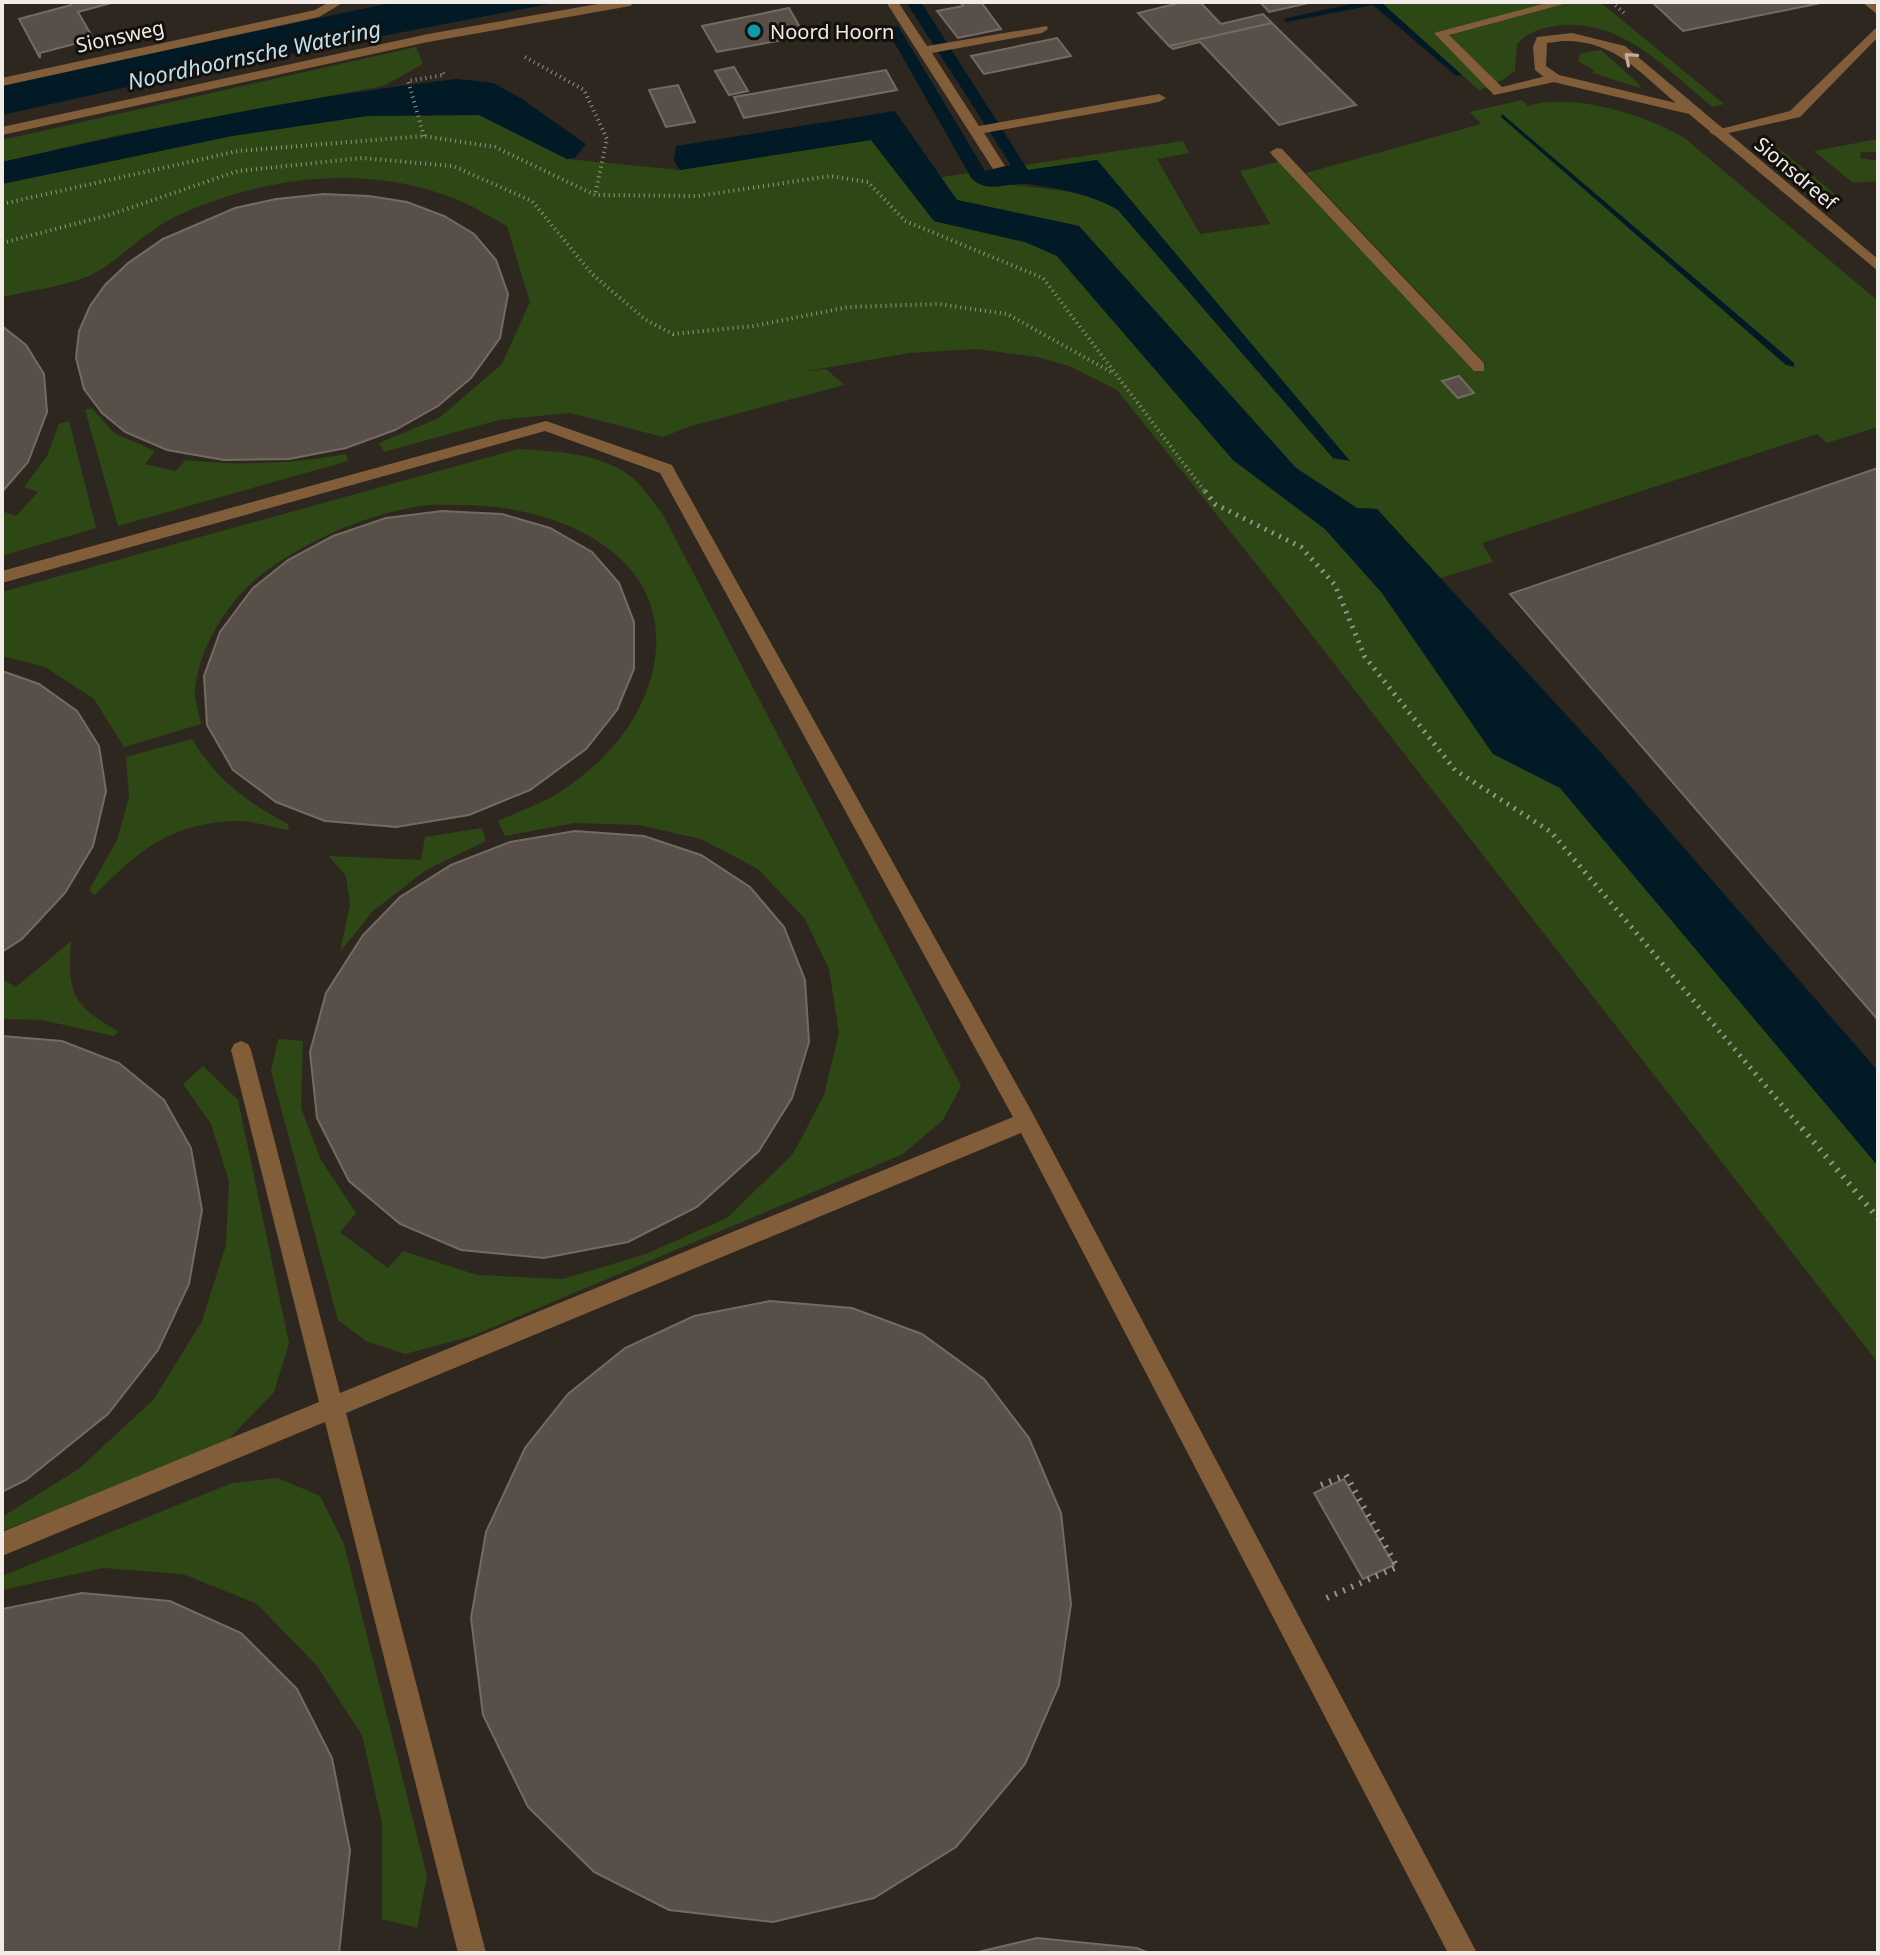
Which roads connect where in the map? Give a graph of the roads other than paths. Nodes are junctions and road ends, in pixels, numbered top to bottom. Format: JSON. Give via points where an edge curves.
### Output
{"nodes":[{"id":1,"x":338,"y":2,"type":"edge"},
{"id":2,"x":630,"y":2,"type":"edge"},
{"id":3,"x":892,"y":2,"type":"edge"},
{"id":4,"x":1565,"y":2,"type":"edge"},
{"id":5,"x":1868,"y":2,"type":"edge"},
{"id":6,"x":1878,"y":11,"type":"edge"},
{"id":7,"x":1042,"y":29,"type":"dead end"},
{"id":8,"x":1878,"y":30,"type":"edge"},
{"id":9,"x":926,"y":50,"type":"junction"},
{"id":10,"x":1554,"y":78,"type":"junction"},
{"id":11,"x":2,"y":82,"type":"edge"},
{"id":12,"x":1159,"y":98,"type":"dead end"},
{"id":13,"x":1689,"y":110,"type":"junction"},
{"id":14,"x":2,"y":131,"type":"edge"},
{"id":15,"x":979,"y":131,"type":"junction"},
{"id":16,"x":1716,"y":132,"type":"junction"},
{"id":17,"x":1277,"y":152,"type":"dead end"},
{"id":18,"x":998,"y":166,"type":"dead end"},
{"id":19,"x":1878,"y":267,"type":"edge"},
{"id":20,"x":1479,"y":367,"type":"dead end"},
{"id":21,"x":2,"y":577,"type":"edge"},
{"id":22,"x":241,"y":1050,"type":"dead end"},
{"id":23,"x":1026,"y":1121,"type":"junction"},
{"id":24,"x":334,"y":1407,"type":"junction"},
{"id":25,"x":2,"y":1544,"type":"edge"},
{"id":26,"x":472,"y":1953,"type":"edge"},
{"id":27,"x":1463,"y":1953,"type":"edge"}],
"edges":[{"from":1,"to":11,"type":"street","name":"Sionsweg","via":[[319,13]]},
{"from":2,"to":14,"type":"street"},
{"from":3,"to":9,"type":"street"},
{"from":4,"to":10,"type":"street","name":"Sionsdreef","via":[[1440,33],[1499,92]]},
{"from":5,"to":6,"type":"street"},
{"from":7,"to":9,"type":"street"},
{"from":8,"to":16,"type":"street","via":[[1795,114]]},
{"from":9,"to":15,"type":"street"},
{"from":10,"to":13,"type":"street","name":"Sionsdreef"},
{"from":13,"to":10,"type":"street","name":"Sionsdreef","one_way":true,"via":[[1620,49],[1599,40],[1567,35],[1542,40],[1540,67]]},
{"from":12,"to":15,"type":"street"},
{"from":13,"to":16,"type":"street","name":"Sionsdreef"},
{"from":15,"to":18,"type":"street"},
{"from":16,"to":19,"type":"street","name":"Sionsdreef"},
{"from":17,"to":20,"type":"street"},
{"from":21,"to":23,"type":"street","via":[[546,426],[666,469]]},
{"from":22,"to":24,"type":"street"},
{"from":23,"to":24,"type":"street"},
{"from":23,"to":27,"type":"street"},
{"from":24,"to":25,"type":"street"},
{"from":24,"to":26,"type":"street"}]}
